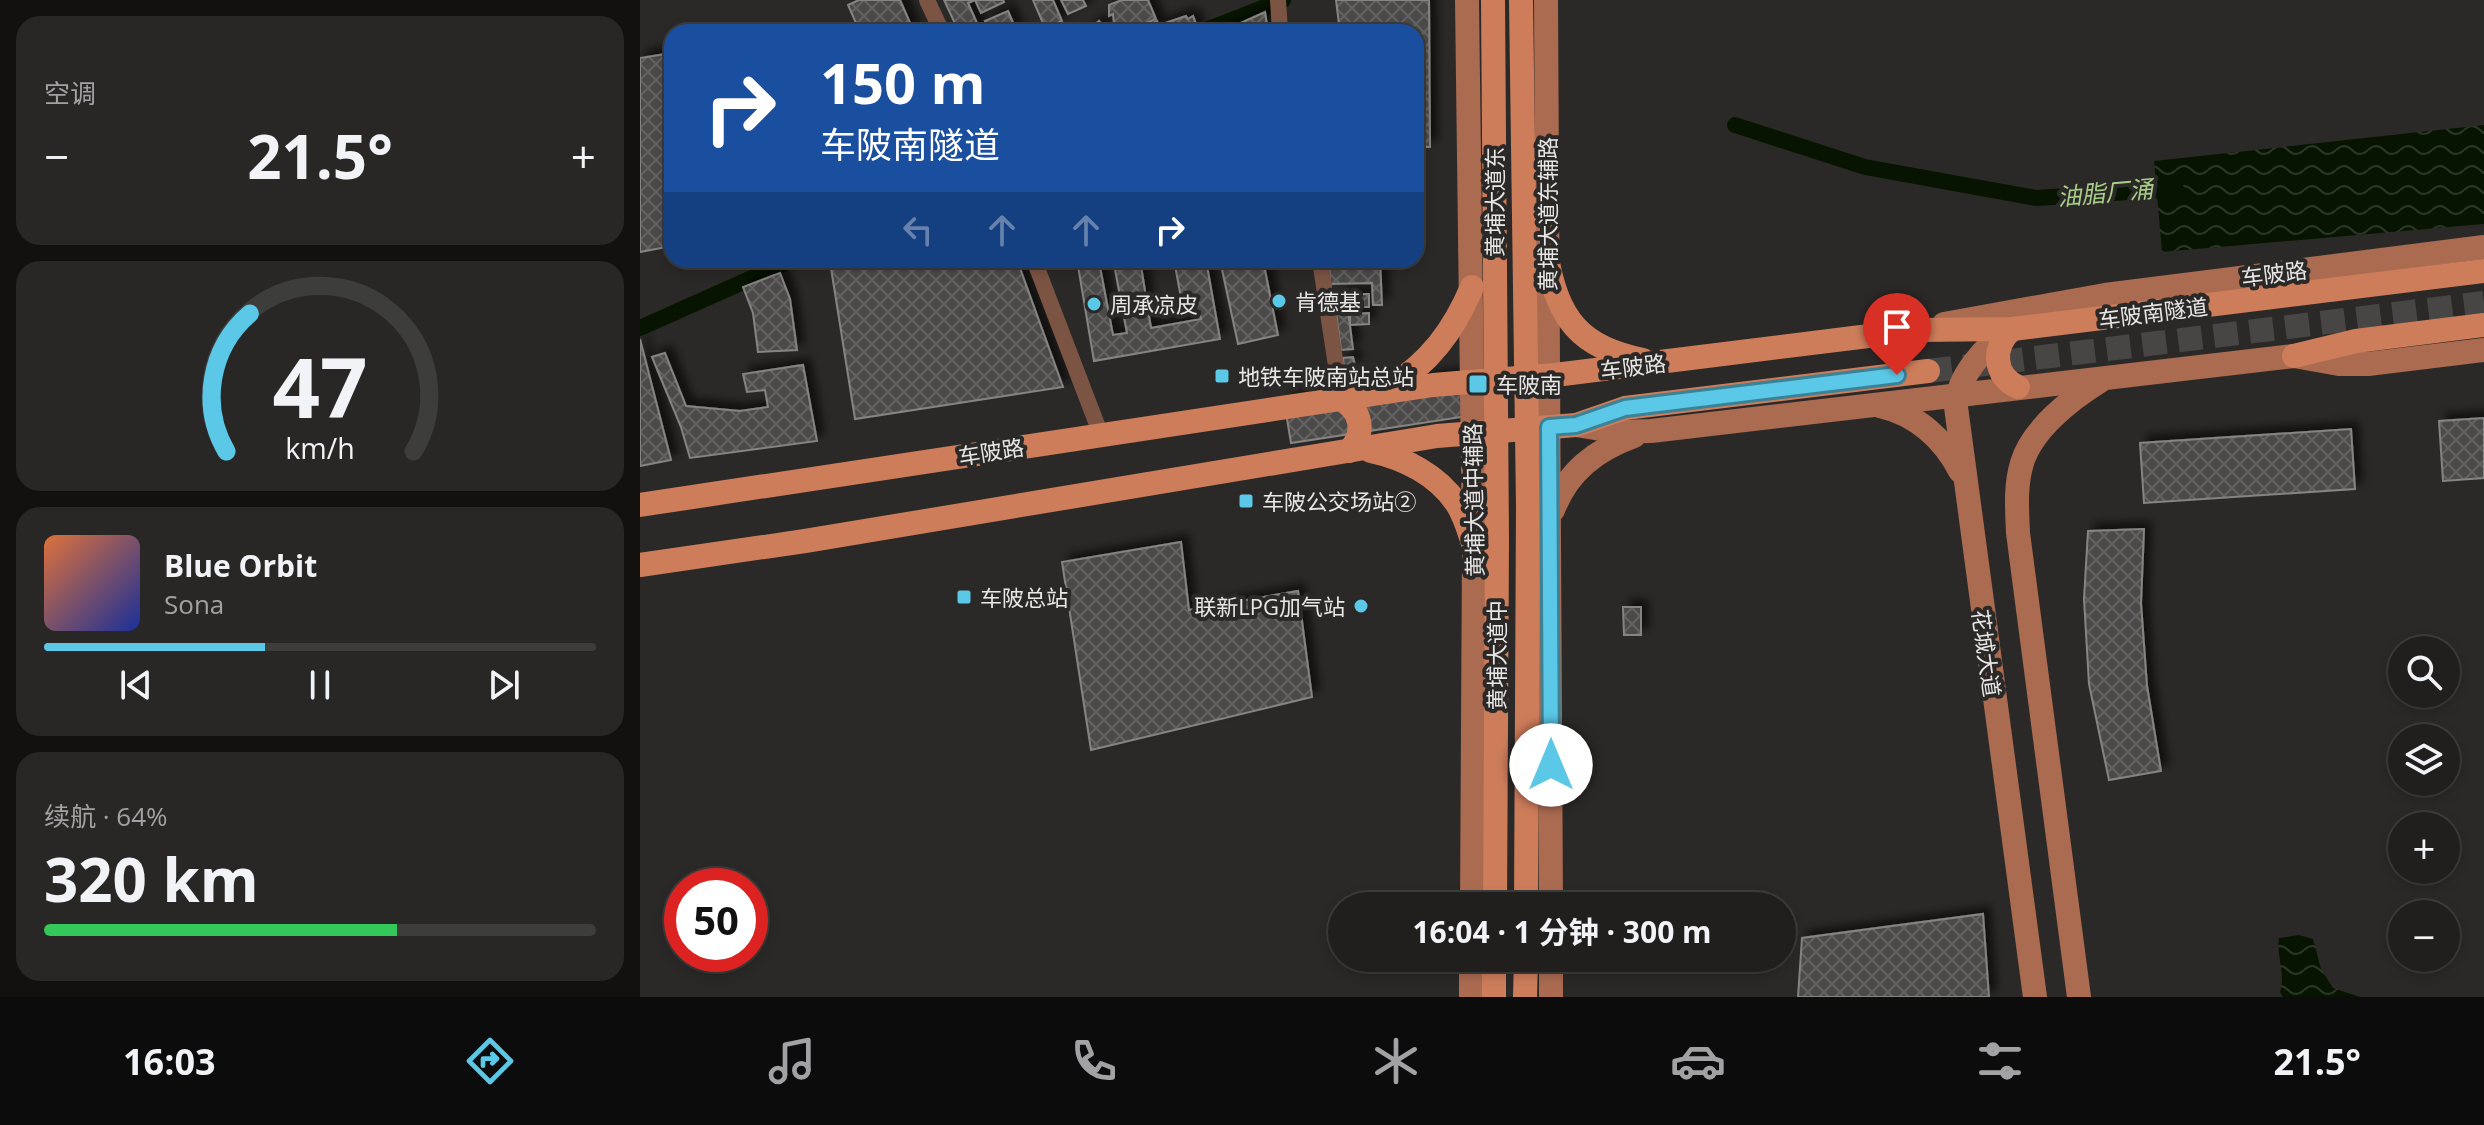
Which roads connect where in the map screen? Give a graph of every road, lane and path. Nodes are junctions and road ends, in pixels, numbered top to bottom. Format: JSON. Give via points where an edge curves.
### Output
{"nodes":[{"id":1,"x":927,"y":0,"type":"edge"},
{"id":2,"x":1467,"y":0,"type":"edge"},
{"id":3,"x":1493,"y":0,"type":"edge"},
{"id":4,"x":1521,"y":0,"type":"edge"},
{"id":5,"x":1546,"y":0,"type":"edge"},
{"id":6,"x":938,"y":24,"type":"edge"},
{"id":7,"x":1469,"y":156,"type":"junction"},
{"id":8,"x":1546,"y":158,"type":"junction"},
{"id":9,"x":1472,"y":244,"type":"junction"},
{"id":10,"x":2484,"y":247,"type":"edge"},
{"id":11,"x":1547,"y":248,"type":"junction"},
{"id":12,"x":1037,"y":268,"type":"edge"},
{"id":13,"x":1321,"y":268,"type":"edge"},
{"id":14,"x":2484,"y":271,"type":"edge"},
{"id":15,"x":1472,"y":287,"type":"junction"},
{"id":16,"x":2484,"y":325,"type":"edge"},
{"id":17,"x":2012,"y":329,"type":"junction"},
{"id":18,"x":1917,"y":330,"type":"junction"},
{"id":19,"x":2484,"y":350,"type":"edge"},
{"id":20,"x":2294,"y":356,"type":"junction"},
{"id":21,"x":1661,"y":362,"type":"junction"},
{"id":22,"x":1928,"y":371,"type":"tunnel mouth"},
{"id":23,"x":1549,"y":376,"type":"junction"},
{"id":24,"x":2105,"y":378,"type":"junction"},
{"id":25,"x":1471,"y":382,"type":"junction"},
{"id":26,"x":2018,"y":387,"type":"junction"},
{"id":27,"x":1378,"y":393,"type":"junction"},
{"id":28,"x":1957,"y":395,"type":"junction"},
{"id":29,"x":1341,"y":399,"type":"junction"},
{"id":30,"x":1527,"y":402,"type":"joint"},
{"id":31,"x":1874,"y":404,"type":"junction"},
{"id":32,"x":1495,"y":405,"type":"joint"},
{"id":33,"x":1576,"y":425,"type":"junction"},
{"id":34,"x":1549,"y":427,"type":"junction"},
{"id":35,"x":1651,"y":431,"type":"junction"},
{"id":36,"x":1472,"y":432,"type":"junction"},
{"id":37,"x":1101,"y":435,"type":"junction"},
{"id":38,"x":1355,"y":450,"type":"junction"},
{"id":39,"x":1963,"y":478,"type":"junction"},
{"id":40,"x":640,"y":505,"type":"edge"},
{"id":41,"x":1550,"y":520,"type":"junction"},
{"id":42,"x":1474,"y":546,"type":"junction"},
{"id":43,"x":640,"y":565,"type":"edge"},
{"id":44,"x":1474,"y":581,"type":"junction"},
{"id":45,"x":1550,"y":581,"type":"junction"},
{"id":46,"x":1473,"y":713,"type":"junction"},
{"id":47,"x":1551,"y":715,"type":"junction"},
{"id":48,"x":1472,"y":892,"type":"edge"},
{"id":49,"x":1495,"y":892,"type":"edge"},
{"id":50,"x":1526,"y":892,"type":"edge"},
{"id":51,"x":1551,"y":892,"type":"edge"},
{"id":52,"x":1477,"y":972,"type":"edge"},
{"id":53,"x":1491,"y":972,"type":"edge"},
{"id":54,"x":1526,"y":972,"type":"edge"},
{"id":55,"x":1551,"y":972,"type":"edge"},
{"id":56,"x":1486,"y":996,"type":"edge"},
{"id":57,"x":1525,"y":996,"type":"edge"},
{"id":58,"x":1551,"y":997,"type":"edge"},
{"id":59,"x":2035,"y":997,"type":"edge"},
{"id":60,"x":2079,"y":997,"type":"edge"}],
"edges":[{"from":1,"to":6,"type":"street"},
{"from":2,"to":7,"type":"main road"},
{"from":3,"to":32,"type":"main road","name":"黄埔大道东"},
{"from":4,"to":30,"type":"main road","name":"黄埔大道东"},
{"from":5,"to":8,"type":"main road","name":"黄埔大道东辅路"},
{"from":7,"to":8,"type":"main road","via":[[1505,175],[1529,171]]},
{"from":7,"to":9,"type":"main road"},
{"from":8,"to":11,"type":"main road","name":"黄埔大道东辅路"},
{"from":9,"to":11,"type":"main road","via":[[1491,259],[1510,260]]},
{"from":9,"to":15,"type":"main road"},
{"from":10,"to":18,"type":"main road","name":"车陂路","via":[[2093,296]]},
{"from":11,"to":21,"type":"main road","via":[[1556,300],[1583,334],[1619,354]]},
{"from":11,"to":23,"type":"main road","name":"黄埔大道东辅路"},
{"from":12,"to":37,"type":"street"},
{"from":13,"to":29,"type":"street"},
{"from":14,"to":17,"type":"main road","name":"车陂南隧道"},
{"from":15,"to":25,"type":"main road"},
{"from":15,"to":27,"type":"main road","via":[[1456,323],[1436,349]]},
{"from":16,"to":20,"type":"main road","via":[[2376,338]]},
{"from":17,"to":18,"type":"main road","name":"车陂南隧道"},
{"from":17,"to":26,"type":"main road","via":[[2002,340],[1998,361],[2004,377]]},
{"from":17,"to":28,"type":"main road","via":[[1980,358]]},
{"from":18,"to":21,"type":"main road","name":"车陂路"},
{"from":19,"to":20,"type":"main road","via":[[2368,364]]},
{"from":20,"to":24,"type":"main road"},
{"from":21,"to":23,"type":"main road","name":"车陂路"},
{"from":22,"to":33,"type":"main road","via":[[1625,408]]},
{"from":23,"to":25,"type":"main road","name":"车陂路"},
{"from":23,"to":34,"type":"main road","name":"黄埔大道东辅路"},
{"from":24,"to":26,"type":"main road"},
{"from":24,"to":60,"type":"main road","name":"花城大道","via":[[2069,404],[2030,446],[2017,492],[2018,533]]},
{"from":25,"to":27,"type":"main road","name":"车陂路"},
{"from":25,"to":36,"type":"main road","name":"黄埔大道中辅路"},
{"from":26,"to":28,"type":"main road"},
{"from":27,"to":29,"type":"main road","name":"车陂路"},
{"from":28,"to":31,"type":"main road"},
{"from":28,"to":39,"type":"main road","name":"花城大道"},
{"from":29,"to":37,"type":"main road","name":"车陂路"},
{"from":29,"to":38,"type":"main road","via":[[1360,422]]},
{"from":30,"to":50,"type":"main road","name":"黄埔大道中"},
{"from":31,"to":35,"type":"main road"},
{"from":31,"to":39,"type":"main road","via":[[1929,431],[1950,453]]},
{"from":32,"to":49,"type":"main road","name":"黄埔大道中"},
{"from":33,"to":34,"type":"main road"},
{"from":33,"to":35,"type":"main road"},
{"from":34,"to":36,"type":"main road"},
{"from":34,"to":41,"type":"main road"},
{"from":35,"to":41,"type":"main road","via":[[1613,444],[1586,461],[1565,484]]},
{"from":36,"to":38,"type":"main road"},
{"from":36,"to":42,"type":"main road","name":"黄埔大道中辅路"},
{"from":37,"to":40,"type":"main road","name":"车陂路"},
{"from":38,"to":42,"type":"main road","via":[[1403,460],[1433,478],[1458,505]]},
{"from":38,"to":43,"type":"main road"},
{"from":39,"to":59,"type":"main road","name":"花城大道"},
{"from":41,"to":45,"type":"main road"},
{"from":42,"to":44,"type":"main road","name":"黄埔大道中辅路"},
{"from":44,"to":45,"type":"main road","via":[[1492,565],[1512,560],[1535,566]]},
{"from":44,"to":46,"type":"main road","name":"黄埔大道中辅路"},
{"from":45,"to":47,"type":"main road"},
{"from":46,"to":47,"type":"main road","via":[[1489,698],[1513,692],[1535,699]]},
{"from":46,"to":48,"type":"main road","name":"黄埔大道中辅路"},
{"from":47,"to":51,"type":"main road"},
{"from":52,"to":56,"type":"main road"},
{"from":53,"to":56,"type":"main road"},
{"from":54,"to":57,"type":"main road"},
{"from":55,"to":58,"type":"main road"}]}
